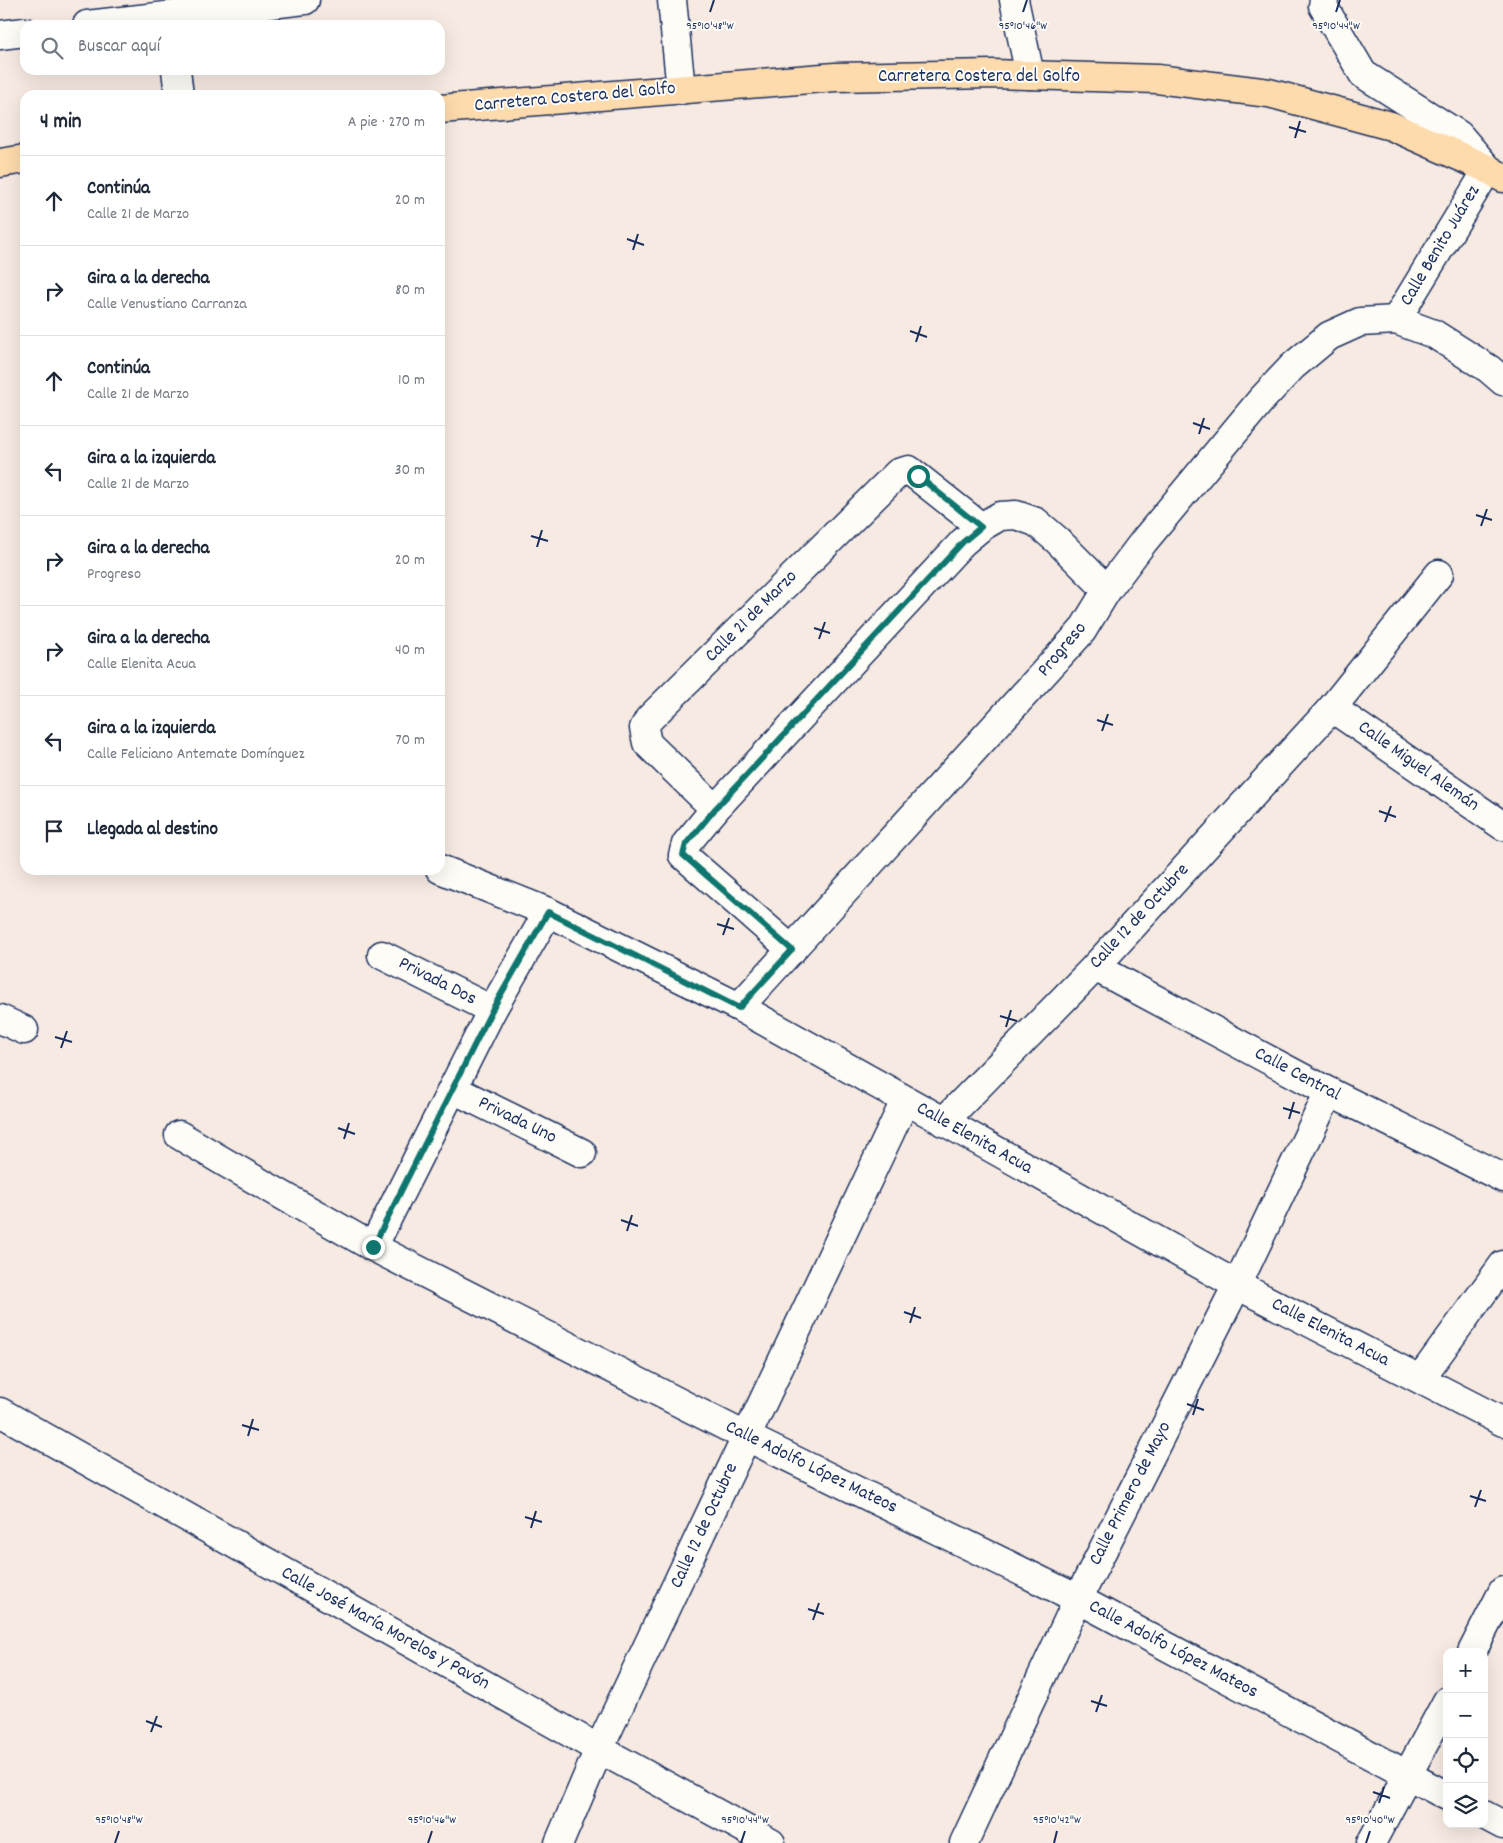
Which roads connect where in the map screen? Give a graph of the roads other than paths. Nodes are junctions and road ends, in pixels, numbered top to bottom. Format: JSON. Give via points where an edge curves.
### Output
{"nodes":[{"id":1,"x":305,"y":0,"type":"edge"},
{"id":2,"x":672,"y":0,"type":"edge"},
{"id":3,"x":1014,"y":0,"type":"edge"},
{"id":4,"x":1324,"y":0,"type":"edge"},
{"id":5,"x":170,"y":13,"type":"edge"},
{"id":6,"x":122,"y":20,"type":"edge"},
{"id":7,"x":20,"y":33,"type":"edge"},
{"id":8,"x":0,"y":35,"type":"edge"},
{"id":9,"x":177,"y":75,"type":"edge"},
{"id":10,"x":1030,"y":75,"type":"junction"},
{"id":11,"x":178,"y":90,"type":"edge"},
{"id":12,"x":681,"y":90,"type":"junction"},
{"id":13,"x":445,"y":109,"type":"edge"},
{"id":14,"x":20,"y":160,"type":"edge"},
{"id":15,"x":0,"y":162,"type":"edge"},
{"id":16,"x":1495,"y":173,"type":"edge"},
{"id":17,"x":1396,"y":320,"type":"junction"},
{"id":18,"x":1503,"y":381,"type":"edge"},
{"id":19,"x":981,"y":527,"type":"junction"},
{"id":20,"x":1439,"y":574,"type":"dead end"},
{"id":21,"x":1107,"y":590,"type":"junction"},
{"id":22,"x":1332,"y":708,"type":"junction"},
{"id":23,"x":715,"y":809,"type":"junction"},
{"id":24,"x":1503,"y":826,"type":"edge"},
{"id":25,"x":445,"y":871,"type":"edge"},
{"id":26,"x":548,"y":912,"type":"junction"},
{"id":27,"x":792,"y":950,"type":"junction"},
{"id":28,"x":382,"y":954,"type":"dead end"},
{"id":29,"x":1094,"y":967,"type":"junction"},
{"id":30,"x":739,"y":1008,"type":"junction"},
{"id":31,"x":492,"y":1010,"type":"junction"},
{"id":32,"x":0,"y":1019,"type":"edge"},
{"id":33,"x":24,"y":1030,"type":"dead end"},
{"id":34,"x":452,"y":1090,"type":"junction"},
{"id":35,"x":1329,"y":1092,"type":"junction"},
{"id":36,"x":905,"y":1101,"type":"junction"},
{"id":37,"x":943,"y":1122,"type":"junction"},
{"id":38,"x":180,"y":1135,"type":"dead end"},
{"id":39,"x":582,"y":1153,"type":"dead end"},
{"id":40,"x":1503,"y":1178,"type":"edge"},
{"id":41,"x":373,"y":1247,"type":"junction"},
{"id":42,"x":1503,"y":1266,"type":"edge"},
{"id":43,"x":1237,"y":1285,"type":"junction"},
{"id":44,"x":1420,"y":1379,"type":"junction"},
{"id":45,"x":0,"y":1412,"type":"edge"},
{"id":46,"x":1503,"y":1422,"type":"edge"},
{"id":47,"x":747,"y":1437,"type":"junction"},
{"id":48,"x":1503,"y":1591,"type":"edge"},
{"id":49,"x":1078,"y":1599,"type":"junction"},
{"id":50,"x":1474,"y":1648,"type":"edge"},
{"id":51,"x":1443,"y":1709,"type":"edge"},
{"id":52,"x":599,"y":1748,"type":"junction"},
{"id":53,"x":1408,"y":1776,"type":"junction"},
{"id":54,"x":1443,"y":1794,"type":"edge"},
{"id":55,"x":1488,"y":1817,"type":"edge"},
{"id":56,"x":1503,"y":1824,"type":"edge"},
{"id":57,"x":559,"y":1843,"type":"edge"},
{"id":58,"x":771,"y":1843,"type":"edge"},
{"id":59,"x":964,"y":1843,"type":"edge"},
{"id":60,"x":1371,"y":1843,"type":"edge"}],
"edges":[{"from":1,"to":5,"type":"street"},
{"from":2,"to":12,"type":"street"},
{"from":3,"to":10,"type":"street"},
{"from":4,"to":16,"type":"street","via":[[1322,6],[1363,74],[1459,136]]},
{"from":5,"to":6,"type":"street"},
{"from":7,"to":8,"type":"street"},
{"from":9,"to":11,"type":"street"},
{"from":10,"to":12,"type":"main road","name":"Carretera Costera del Golfo","via":[[835,77]]},
{"from":10,"to":16,"type":"main road","name":"Carretera Costera del Golfo","via":[[1158,79],[1269,93],[1391,126]]},
{"from":12,"to":13,"type":"main road","name":"Carretera Costera del Golfo"},
{"from":14,"to":15,"type":"main road"},
{"from":16,"to":17,"type":"street","name":"Calle Benito Juárez"},
{"from":17,"to":18,"type":"street","name":"Calle Benito Juárez","via":[[1434,334]]},
{"from":17,"to":21,"type":"street","name":"Progreso","via":[[1360,322],[1329,336],[1293,366],[1150,533]]},
{"from":19,"to":21,"type":"street","via":[[1000,516],[1016,515],[1036,522]]},
{"from":19,"to":23,"type":"street","via":[[963,542]]},
{"from":19,"to":23,"type":"street","name":"Calle 21 de Marzo","via":[[909,470],[898,473],[650,719],[644,728],[647,743]]},
{"from":20,"to":22,"type":"street","name":"Calle 12 de Octubre"},
{"from":21,"to":27,"type":"street","name":"Progreso","via":[[1082,631]]},
{"from":22,"to":24,"type":"street","name":"Calle Miguel Alemán"},
{"from":22,"to":29,"type":"street","name":"Calle 12 de Octubre"},
{"from":23,"to":27,"type":"street","via":[[686,844],[683,855]]},
{"from":25,"to":26,"type":"street","name":"Calle Elenita Acua"},
{"from":26,"to":30,"type":"street","name":"Calle Elenita Acua"},
{"from":26,"to":31,"type":"street"},
{"from":27,"to":30,"type":"street","name":"Progreso"},
{"from":28,"to":31,"type":"street","name":"Privada Dos"},
{"from":29,"to":35,"type":"street","name":"Calle Central"},
{"from":29,"to":37,"type":"street","name":"Calle 12 de Octubre"},
{"from":30,"to":36,"type":"street","name":"Calle Elenita Acua"},
{"from":31,"to":34,"type":"street"},
{"from":32,"to":33,"type":"street"},
{"from":34,"to":39,"type":"street","name":"Privada Uno"},
{"from":34,"to":41,"type":"street"},
{"from":35,"to":40,"type":"street","name":"Calle Central"},
{"from":35,"to":43,"type":"street","name":"Calle Primero de Mayo"},
{"from":36,"to":37,"type":"street","name":"Calle Elenita Acua"},
{"from":36,"to":47,"type":"street","name":"Calle 12 de Octubre"},
{"from":37,"to":43,"type":"street","name":"Calle Elenita Acua"},
{"from":38,"to":41,"type":"street","name":"Calle Adolfo López Mateos"},
{"from":41,"to":47,"type":"street","name":"Calle Adolfo López Mateos"},
{"from":42,"to":44,"type":"street"},
{"from":43,"to":44,"type":"street","name":"Calle Elenita Acua"},
{"from":43,"to":49,"type":"street","name":"Calle Primero de Mayo"},
{"from":44,"to":46,"type":"street","name":"Calle Elenita Acua"},
{"from":45,"to":52,"type":"street","name":"Calle José María Morelos y Pavón"},
{"from":47,"to":49,"type":"street","name":"Calle Adolfo López Mateos"},
{"from":47,"to":52,"type":"street","name":"Calle 12 de Octubre"},
{"from":48,"to":50,"type":"street"},
{"from":49,"to":53,"type":"street","name":"Calle Adolfo López Mateos"},
{"from":49,"to":59,"type":"street","name":"Calle Primero de Mayo"},
{"from":51,"to":53,"type":"street"},
{"from":52,"to":57,"type":"street","name":"Calle 12 de Octubre"},
{"from":52,"to":58,"type":"street","name":"Calle José María Morelos y Pavón"},
{"from":53,"to":54,"type":"street","name":"Calle Adolfo López Mateos"},
{"from":53,"to":60,"type":"street"},
{"from":55,"to":56,"type":"street"}]}
